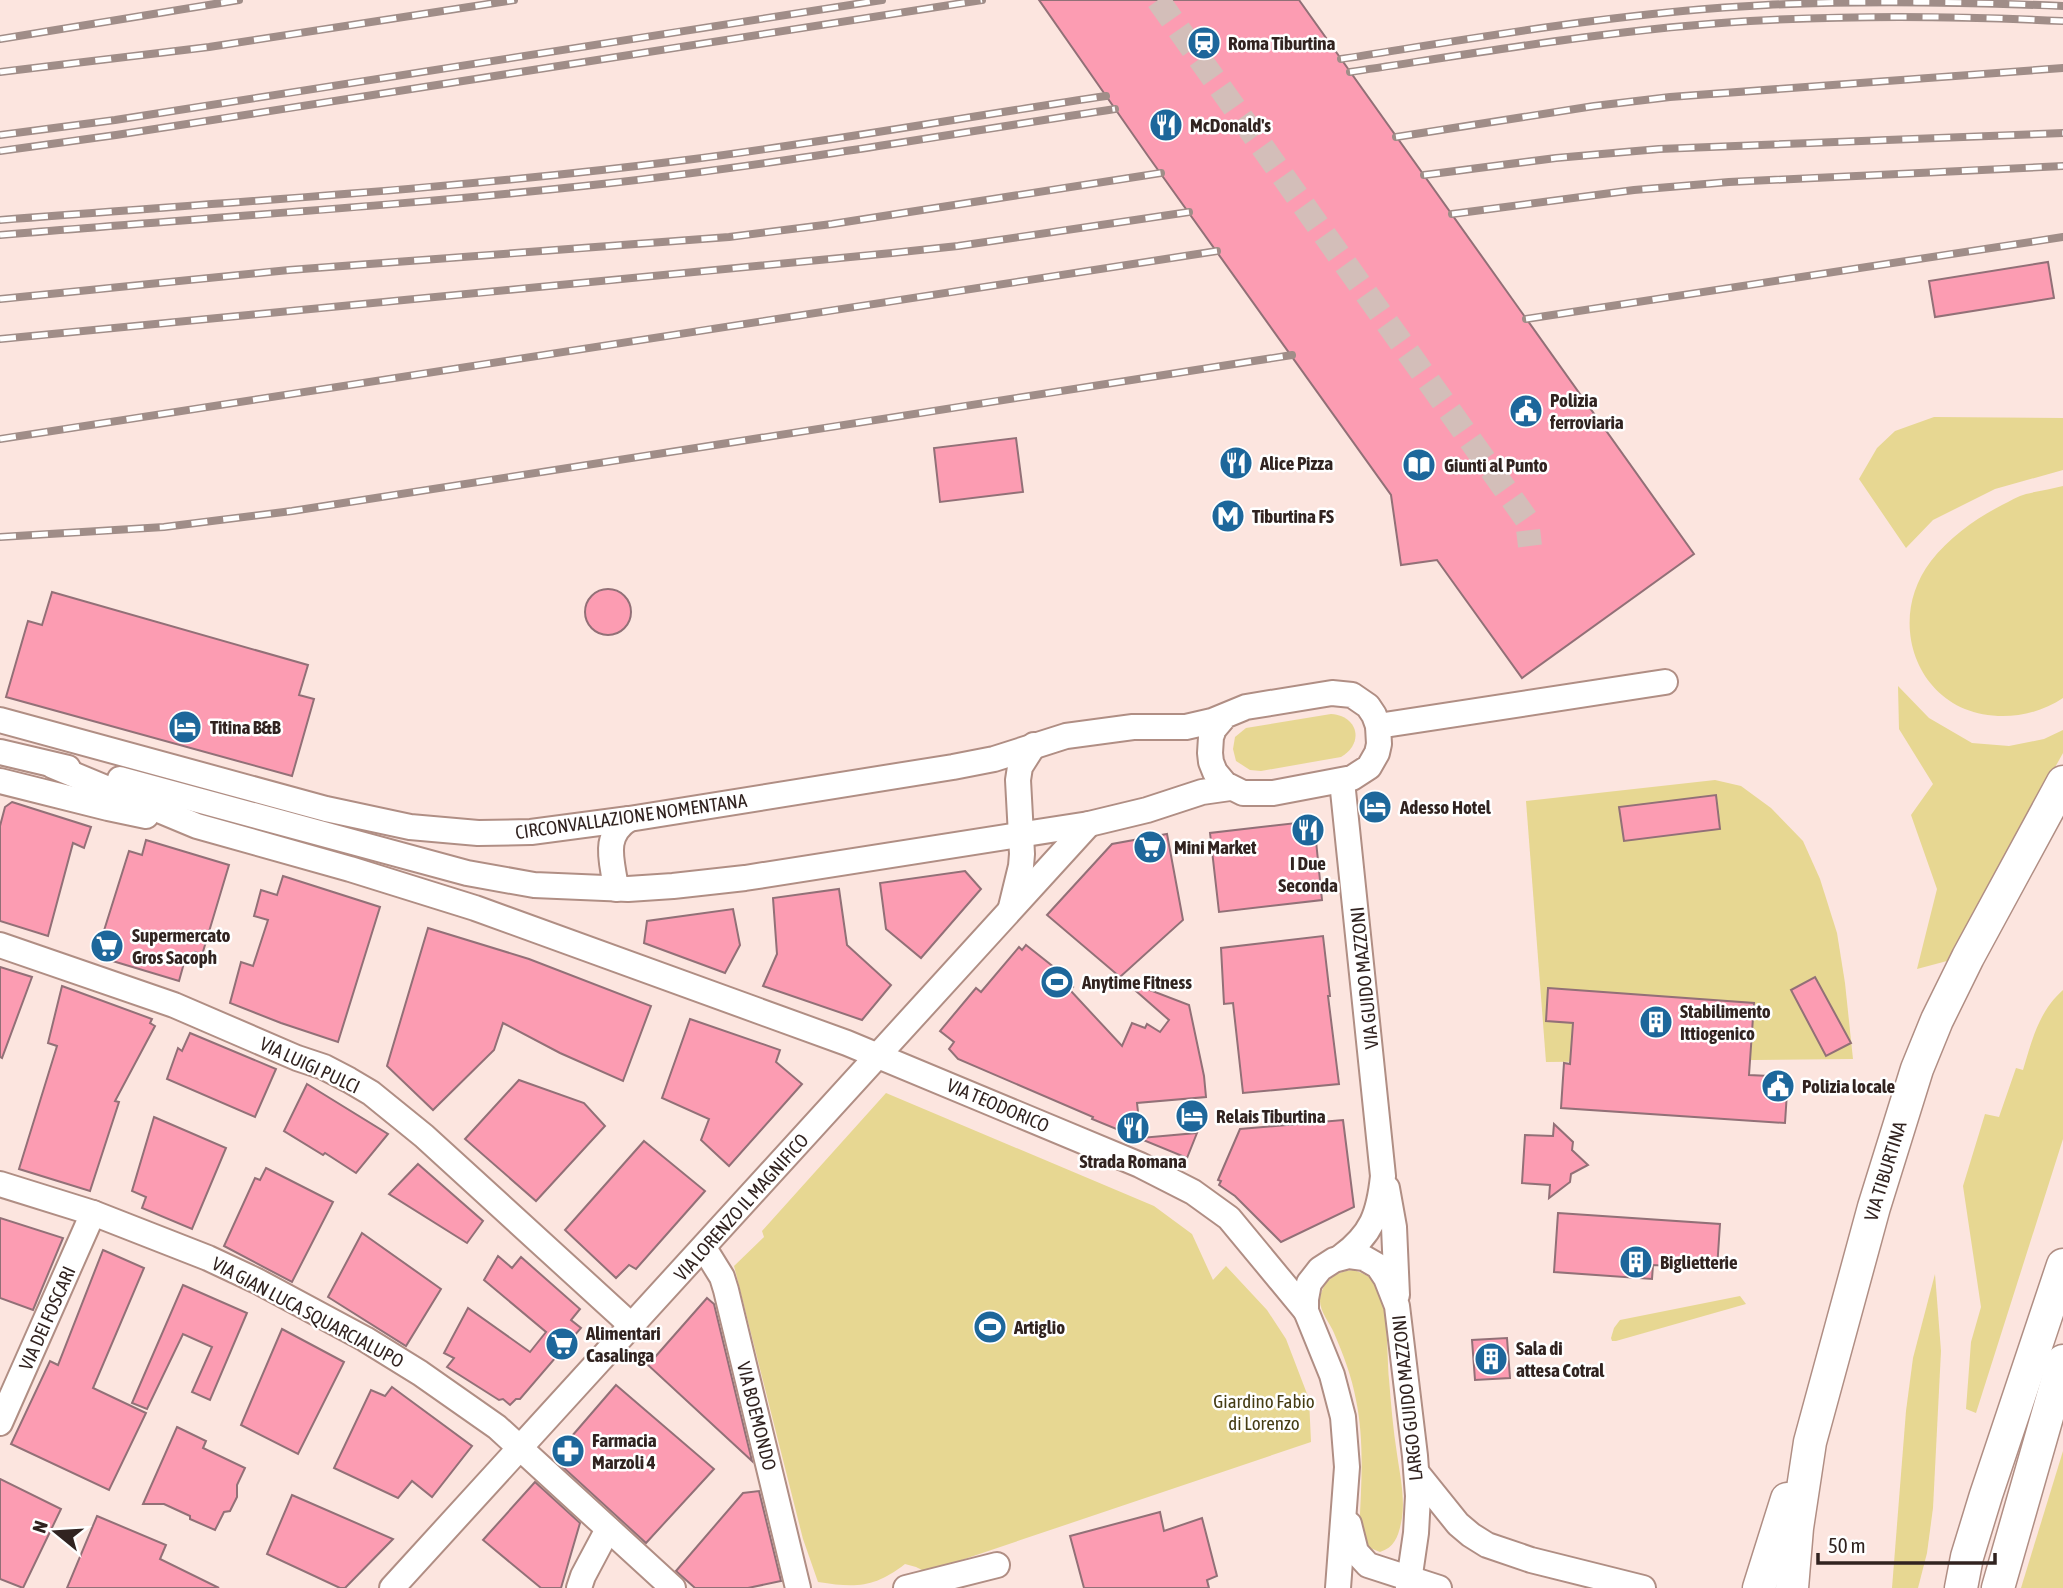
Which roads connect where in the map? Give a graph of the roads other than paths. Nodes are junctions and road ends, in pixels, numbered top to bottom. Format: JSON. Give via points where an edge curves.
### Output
{"nodes":[{"id":1,"x":1665,"y":682,"type":"dead end"},
{"id":2,"x":1225,"y":716,"type":"junction"},
{"id":3,"x":0,"y":720,"type":"edge"},
{"id":4,"x":1378,"y":726,"type":"junction"},
{"id":5,"x":1034,"y":745,"type":"junction"},
{"id":6,"x":0,"y":752,"type":"edge"},
{"id":7,"x":53,"y":766,"type":"junction"},
{"id":8,"x":0,"y":781,"type":"edge"},
{"id":9,"x":1342,"y":781,"type":"junction"},
{"id":10,"x":2063,"y":782,"type":"edge"},
{"id":11,"x":1230,"y":788,"type":"junction"},
{"id":12,"x":629,"y":819,"type":"junction"},
{"id":13,"x":1089,"y":824,"type":"junction"},
{"id":14,"x":197,"y":825,"type":"junction"},
{"id":15,"x":1022,"y":834,"type":"junction"},
{"id":16,"x":616,"y":889,"type":"junction"},
{"id":17,"x":1010,"y":909,"type":"junction"},
{"id":18,"x":0,"y":945,"type":"edge"},
{"id":19,"x":878,"y":1055,"type":"junction"},
{"id":20,"x":1383,"y":1176,"type":"junction"},
{"id":21,"x":0,"y":1184,"type":"edge"},
{"id":22,"x":93,"y":1213,"type":"junction"},
{"id":23,"x":704,"y":1248,"type":"junction"},
{"id":24,"x":1342,"y":1257,"type":"junction"},
{"id":25,"x":2063,"y":1265,"type":"edge"},
{"id":26,"x":1397,"y":1306,"type":"junction"},
{"id":27,"x":1307,"y":1311,"type":"junction"},
{"id":28,"x":632,"y":1326,"type":"junction"},
{"id":29,"x":2063,"y":1361,"type":"edge"},
{"id":30,"x":0,"y":1423,"type":"edge"},
{"id":31,"x":1810,"y":1442,"type":"junction"},
{"id":32,"x":520,"y":1446,"type":"junction"},
{"id":33,"x":1416,"y":1473,"type":"junction"},
{"id":34,"x":1345,"y":1492,"type":"junction"},
{"id":35,"x":608,"y":1529,"type":"junction"},
{"id":36,"x":998,"y":1565,"type":"dead end"},
{"id":37,"x":1409,"y":1584,"type":"edge"},
{"id":38,"x":1338,"y":1587,"type":"edge"},
{"id":39,"x":392,"y":1588,"type":"edge"},
{"id":40,"x":579,"y":1588,"type":"edge"},
{"id":41,"x":673,"y":1588,"type":"edge"},
{"id":42,"x":798,"y":1588,"type":"edge"},
{"id":43,"x":906,"y":1588,"type":"edge"},
{"id":44,"x":1439,"y":1588,"type":"edge"},
{"id":45,"x":1643,"y":1588,"type":"edge"},
{"id":46,"x":1759,"y":1588,"type":"edge"},
{"id":47,"x":1792,"y":1588,"type":"edge"},
{"id":48,"x":1961,"y":1588,"type":"edge"},
{"id":49,"x":1998,"y":1588,"type":"edge"}],
"edges":[{"from":1,"to":4,"type":"street"},
{"from":2,"to":4,"type":"street","name":"CIRCONVALLAZIONE NOMENTANA","via":[[1256,704],[1340,693],[1368,706]]},
{"from":2,"to":5,"type":"street","name":"CIRCONVALLAZIONE NOMENTANA","via":[[1186,726],[1093,731]]},
{"from":2,"to":11,"type":"street","via":[[1214,729],[1210,752],[1215,772]]},
{"from":3,"to":12,"type":"street","name":"CIRCONVALLAZIONE NOMENTANA","via":[[292,801],[410,827],[519,832]]},
{"from":4,"to":9,"type":"street","via":[[1379,744],[1373,761],[1363,772]]},
{"from":5,"to":12,"type":"street","name":"CIRCONVALLAZIONE NOMENTANA","via":[[986,761]]},
{"from":5,"to":15,"type":"street","via":[[1018,779]]},
{"from":6,"to":7,"type":"street"},
{"from":7,"to":14,"type":"street"},
{"from":7,"to":16,"type":"street","via":[[114,778],[467,873],[534,885]]},
{"from":8,"to":14,"type":"street"},
{"from":9,"to":11,"type":"street","via":[[1263,794]]},
{"from":9,"to":20,"type":"street","name":"VIA GUIDO MAZZONI"},
{"from":10,"to":31,"type":"main road","name":"VIA TIBURTINA","via":[[1968,957],[1917,1069]]},
{"from":11,"to":13,"type":"street"},
{"from":12,"to":16,"type":"street","via":[[615,830],[611,843]]},
{"from":13,"to":15,"type":"street"},
{"from":13,"to":17,"type":"street","name":"VIA LORENZO IL MAGNIFICO"},
{"from":14,"to":19,"type":"street","name":"VIA TEODORICO","via":[[475,908]]},
{"from":15,"to":16,"type":"street","via":[[745,878]]},
{"from":15,"to":17,"type":"street","via":[[1021,866]]},
{"from":17,"to":19,"type":"street","name":"VIA LORENZO IL MAGNIFICO"},
{"from":18,"to":28,"type":"street","name":"VIA LUIGI PULCI","via":[[174,1005],[349,1080],[424,1136]]},
{"from":19,"to":23,"type":"street","name":"VIA LORENZO IL MAGNIFICO"},
{"from":19,"to":27,"type":"street","name":"VIA TEODORICO","via":[[1140,1165],[1193,1192],[1229,1218]]},
{"from":20,"to":24,"type":"street","name":"VIA GUIDO MAZZONI","via":[[1374,1220],[1359,1243]]},
{"from":20,"to":26,"type":"street","name":"VIA GUIDO MAZZONI","via":[[1394,1227]]},
{"from":21,"to":22,"type":"street","name":"VIA GIAN LUCA SQUARCIALUPO"},
{"from":22,"to":30,"type":"street","name":"VIA DEI FOSCARI"},
{"from":22,"to":32,"type":"street","name":"VIA GIAN LUCA SQUARCIALUPO","via":[[208,1258],[311,1309],[420,1373]]},
{"from":23,"to":28,"type":"street","name":"VIA LORENZO IL MAGNIFICO"},
{"from":23,"to":42,"type":"street","name":"VIA BOEMONDO","via":[[726,1290]]},
{"from":24,"to":26,"type":"street","name":"LARGO GUIDO MAZZONI","via":[[1364,1258],[1378,1266]]},
{"from":24,"to":27,"type":"street","via":[[1320,1269],[1309,1283]]},
{"from":25,"to":48,"type":"main road","via":[[1986,1495]]},
{"from":26,"to":33,"type":"street","name":"LARGO GUIDO MAZZONI"},
{"from":27,"to":34,"type":"street","via":[[1343,1417]]},
{"from":28,"to":32,"type":"street","name":"VIA LORENZO IL MAGNIFICO"},
{"from":29,"to":49,"type":"main road"},
{"from":31,"to":46,"type":"main road"},
{"from":31,"to":47,"type":"main road","name":"VIA TIBURTINA"},
{"from":32,"to":35,"type":"street","name":"VIA GIAN LUCA SQUARCIALUPO"},
{"from":32,"to":39,"type":"street","name":"VIA LORENZO IL MAGNIFICO"},
{"from":33,"to":37,"type":"street","name":"LARGO GUIDO MAZZONI","via":[[1418,1512]]},
{"from":33,"to":45,"type":"street","via":[[1453,1518],[1482,1542],[1531,1560]]},
{"from":34,"to":37,"type":"street","via":[[1351,1537],[1359,1557]]},
{"from":34,"to":38,"type":"street"},
{"from":35,"to":40,"type":"street"},
{"from":35,"to":41,"type":"street","name":"VIA GIAN LUCA SQUARCIALUPO"},
{"from":36,"to":43,"type":"street"},
{"from":37,"to":44,"type":"street"}]}
